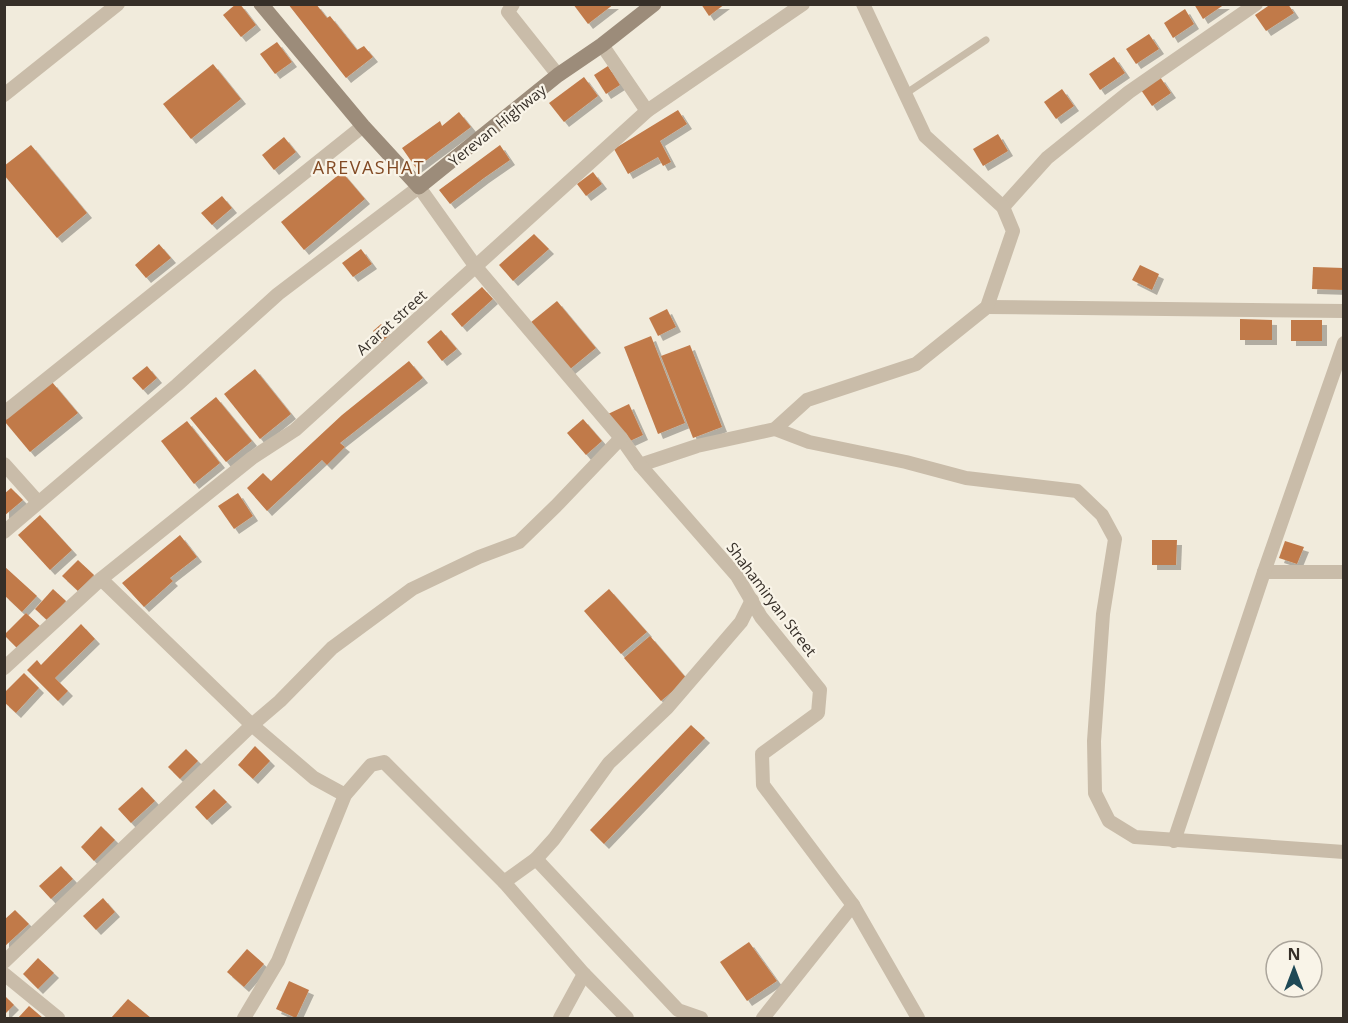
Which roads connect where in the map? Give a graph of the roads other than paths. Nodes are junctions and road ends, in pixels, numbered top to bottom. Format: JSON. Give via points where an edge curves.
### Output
{"nodes":[{"id":1,"x":118,"y":4,"type":"edge"},
{"id":2,"x":261,"y":4,"type":"edge"},
{"id":3,"x":513,"y":4,"type":"edge"},
{"id":4,"x":654,"y":4,"type":"edge"},
{"id":5,"x":803,"y":4,"type":"edge"},
{"id":6,"x":863,"y":4,"type":"edge"},
{"id":7,"x":1256,"y":4,"type":"edge"},
{"id":8,"x":986,"y":40,"type":"dead end"},
{"id":9,"x":602,"y":45,"type":"junction"},
{"id":10,"x":558,"y":75,"type":"junction"},
{"id":11,"x":905,"y":93,"type":"junction"},
{"id":12,"x":4,"y":95,"type":"edge"},
{"id":13,"x":647,"y":111,"type":"junction"},
{"id":14,"x":363,"y":126,"type":"junction"},
{"id":15,"x":419,"y":188,"type":"junction"},
{"id":16,"x":1003,"y":207,"type":"junction"},
{"id":17,"x":476,"y":267,"type":"junction"},
{"id":18,"x":987,"y":307,"type":"junction"},
{"id":19,"x":1344,"y":311,"type":"edge"},
{"id":20,"x":1344,"y":343,"type":"edge"},
{"id":21,"x":4,"y":414,"type":"edge"},
{"id":22,"x":775,"y":429,"type":"junction"},
{"id":23,"x":621,"y":438,"type":"junction"},
{"id":24,"x":4,"y":464,"type":"edge"},
{"id":25,"x":639,"y":465,"type":"junction"},
{"id":26,"x":38,"y":502,"type":"junction"},
{"id":27,"x":4,"y":532,"type":"edge"},
{"id":28,"x":1264,"y":572,"type":"junction"},
{"id":29,"x":1344,"y":572,"type":"edge"},
{"id":30,"x":101,"y":579,"type":"junction"},
{"id":31,"x":752,"y":600,"type":"junction"},
{"id":32,"x":4,"y":668,"type":"edge"},
{"id":33,"x":252,"y":725,"type":"junction"},
{"id":34,"x":345,"y":795,"type":"junction"},
{"id":35,"x":1174,"y":841,"type":"junction"},
{"id":36,"x":1344,"y":852,"type":"edge"},
{"id":37,"x":536,"y":859,"type":"junction"},
{"id":38,"x":504,"y":882,"type":"junction"},
{"id":39,"x":853,"y":905,"type":"junction"},
{"id":40,"x":4,"y":962,"type":"edge"},
{"id":41,"x":4,"y":974,"type":"edge"},
{"id":42,"x":584,"y":974,"type":"junction"},
{"id":43,"x":58,"y":1018,"type":"edge"},
{"id":44,"x":244,"y":1018,"type":"edge"},
{"id":45,"x":560,"y":1018,"type":"edge"},
{"id":46,"x":627,"y":1018,"type":"edge"},
{"id":47,"x":701,"y":1018,"type":"edge"},
{"id":48,"x":763,"y":1018,"type":"edge"},
{"id":49,"x":918,"y":1018,"type":"edge"}],
"edges":[{"from":1,"to":12,"type":"street"},
{"from":2,"to":14,"type":"main road"},
{"from":3,"to":10,"type":"street","via":[[508,12]]},
{"from":4,"to":9,"type":"main road","name":"Yerevan Highway"},
{"from":5,"to":13,"type":"street","name":"Ararat street"},
{"from":6,"to":11,"type":"street"},
{"from":7,"to":16,"type":"street","via":[[1129,92],[1047,158]]},
{"from":8,"to":11,"type":"lane"},
{"from":9,"to":10,"type":"main road","name":"Yerevan Highway"},
{"from":9,"to":13,"type":"street"},
{"from":10,"to":15,"type":"main road","name":"Yerevan Highway"},
{"from":11,"to":16,"type":"street","via":[[925,136]]},
{"from":13,"to":17,"type":"street","name":"Ararat street"},
{"from":14,"to":15,"type":"main road"},
{"from":14,"to":21,"type":"street"},
{"from":15,"to":17,"type":"street","name":"Shahamiryan Street"},
{"from":15,"to":26,"type":"street","via":[[278,294]]},
{"from":16,"to":18,"type":"street","via":[[1013,231]]},
{"from":17,"to":23,"type":"street","name":"Shahamiryan Street"},
{"from":17,"to":30,"type":"street","name":"Ararat street","via":[[295,430],[252,458]]},
{"from":18,"to":19,"type":"street"},
{"from":18,"to":22,"type":"street","via":[[916,364],[807,400]]},
{"from":20,"to":28,"type":"street"},
{"from":22,"to":25,"type":"street","via":[[697,446]]},
{"from":22,"to":35,"type":"street","via":[[809,442],[966,478],[1077,491],[1102,514],[1114,539],[1103,614],[1094,741],[1095,793],[1109,821],[1135,837]]},
{"from":23,"to":25,"type":"street","name":"Shahamiryan Street"},
{"from":23,"to":33,"type":"street","via":[[519,542],[412,589],[332,648]]},
{"from":24,"to":26,"type":"street"},
{"from":25,"to":31,"type":"street","name":"Shahamiryan Street","via":[[737,576]]},
{"from":26,"to":27,"type":"street"},
{"from":28,"to":29,"type":"street"},
{"from":28,"to":35,"type":"street"},
{"from":30,"to":32,"type":"street","name":"Ararat street"},
{"from":30,"to":33,"type":"street"},
{"from":31,"to":37,"type":"street","via":[[741,622],[667,708],[609,763]]},
{"from":31,"to":39,"type":"street","name":"Shahamiryan Street","via":[[820,690],[818,713],[762,754],[763,784]]},
{"from":33,"to":34,"type":"street","via":[[314,778]]},
{"from":33,"to":40,"type":"street"},
{"from":34,"to":38,"type":"street","via":[[371,765],[384,762]]},
{"from":34,"to":44,"type":"street","via":[[278,962]]},
{"from":35,"to":36,"type":"street"},
{"from":37,"to":38,"type":"street"},
{"from":37,"to":47,"type":"street","via":[[678,1010]]},
{"from":38,"to":42,"type":"street"},
{"from":39,"to":48,"type":"street"},
{"from":39,"to":49,"type":"street","name":"Shahamiryan Street"},
{"from":41,"to":43,"type":"street"},
{"from":42,"to":45,"type":"street"},
{"from":42,"to":46,"type":"street"}]}
